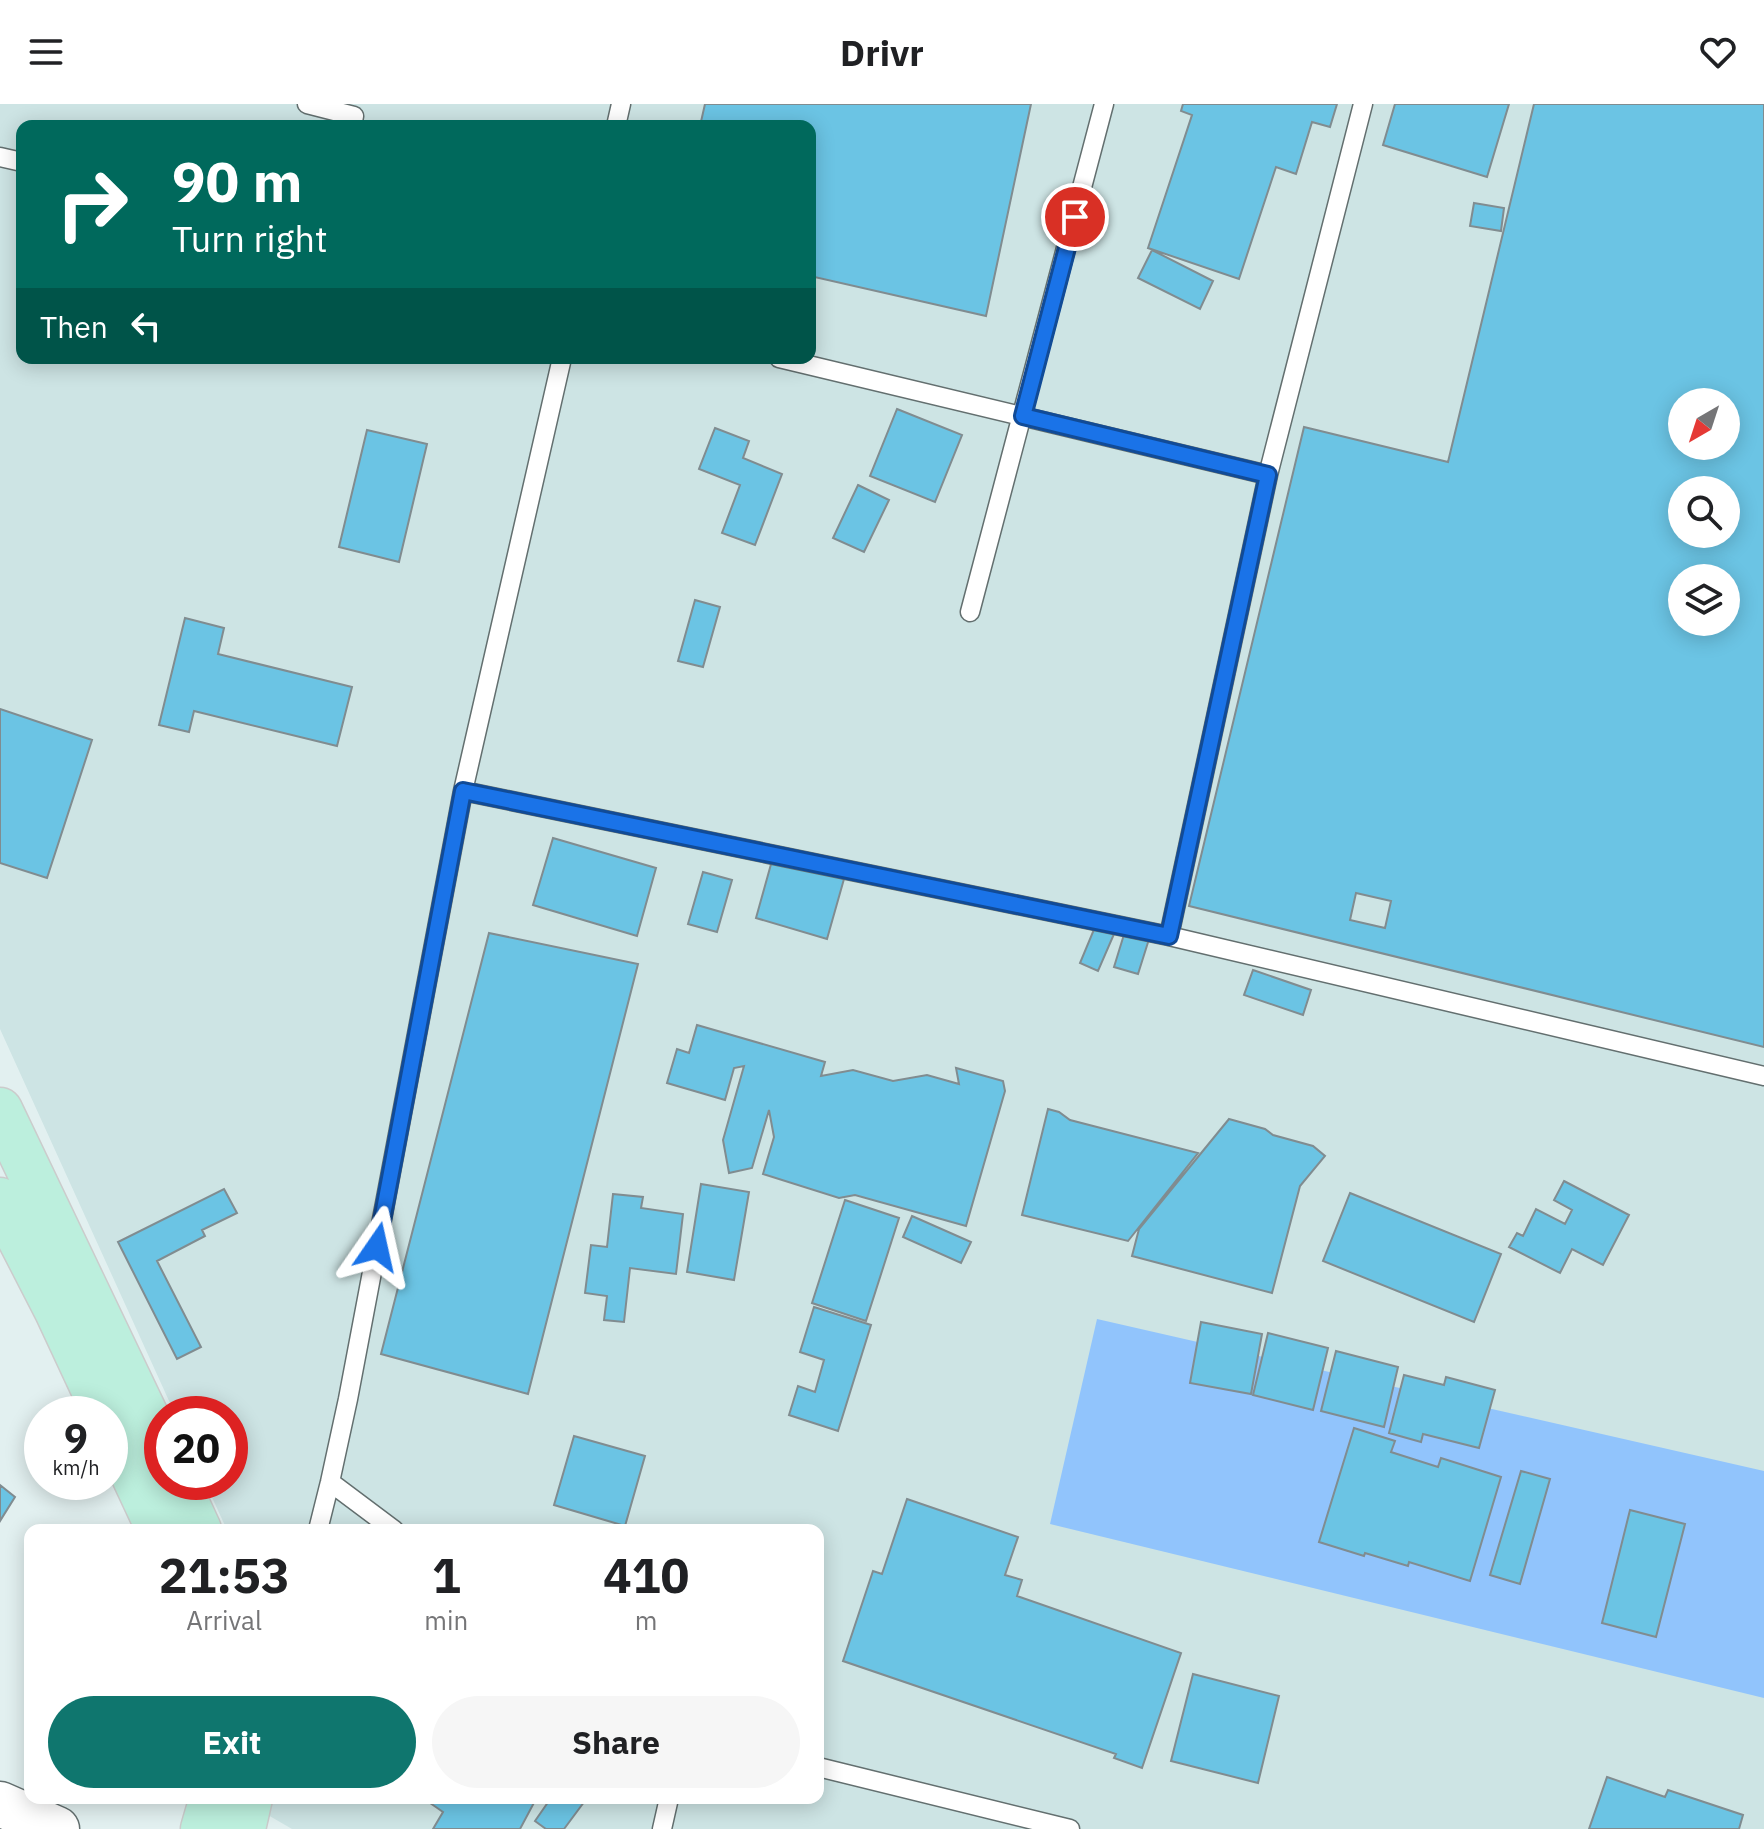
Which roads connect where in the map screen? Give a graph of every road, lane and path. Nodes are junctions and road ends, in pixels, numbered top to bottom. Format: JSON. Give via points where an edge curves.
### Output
{"nodes":[{"id":1,"x":307,"y":104,"type":"edge"},
{"id":2,"x":1104,"y":104,"type":"edge"},
{"id":3,"x":1363,"y":104,"type":"edge"},
{"id":4,"x":353,"y":120,"type":"edge"},
{"id":5,"x":561,"y":364,"type":"edge"},
{"id":6,"x":804,"y":364,"type":"edge"},
{"id":7,"x":1023,"y":416,"type":"junction"},
{"id":8,"x":1268,"y":475,"type":"junction"},
{"id":9,"x":970,"y":612,"type":"dead end"},
{"id":10,"x":463,"y":791,"type":"junction"},
{"id":11,"x":1169,"y":936,"type":"junction"},
{"id":12,"x":1764,"y":1076,"type":"edge"},
{"id":13,"x":0,"y":1110,"type":"edge"},
{"id":14,"x":0,"y":1200,"type":"edge"},
{"id":15,"x":97,"y":1396,"type":"edge"},
{"id":16,"x":144,"y":1411,"type":"edge"},
{"id":17,"x":128,"y":1464,"type":"edge"},
{"id":18,"x":330,"y":1482,"type":"junction"},
{"id":19,"x":185,"y":1500,"type":"edge"},
{"id":20,"x":156,"y":1524,"type":"edge"},
{"id":21,"x":196,"y":1524,"type":"edge"},
{"id":22,"x":320,"y":1524,"type":"edge"},
{"id":23,"x":386,"y":1524,"type":"edge"},
{"id":24,"x":824,"y":1768,"type":"edge"},
{"id":25,"x":0,"y":1804,"type":"edge"},
{"id":26,"x":210,"y":1804,"type":"edge"},
{"id":27,"x":249,"y":1804,"type":"edge"},
{"id":28,"x":668,"y":1804,"type":"edge"},
{"id":29,"x":57,"y":1829,"type":"edge"},
{"id":30,"x":203,"y":1829,"type":"edge"},
{"id":31,"x":243,"y":1829,"type":"edge"},
{"id":32,"x":662,"y":1829,"type":"edge"},
{"id":33,"x":1070,"y":1829,"type":"edge"}],
"edges":[{"from":1,"to":4,"type":"lane","via":[[354,116]]},
{"from":2,"to":7,"type":"lane"},
{"from":3,"to":8,"type":"lane"},
{"from":5,"to":10,"type":"lane"},
{"from":6,"to":7,"type":"lane"},
{"from":7,"to":8,"type":"lane"},
{"from":7,"to":9,"type":"lane"},
{"from":8,"to":11,"type":"lane"},
{"from":10,"to":11,"type":"lane"},
{"from":10,"to":18,"type":"lane"},
{"from":11,"to":12,"type":"lane"},
{"from":13,"to":16,"type":"main road"},
{"from":14,"to":15,"type":"main road"},
{"from":17,"to":20,"type":"main road"},
{"from":18,"to":22,"type":"lane"},
{"from":18,"to":23,"type":"lane"},
{"from":19,"to":21,"type":"main road"},
{"from":24,"to":33,"type":"lane"},
{"from":25,"to":29,"type":"street"},
{"from":26,"to":30,"type":"main road"},
{"from":27,"to":31,"type":"main road"},
{"from":28,"to":32,"type":"lane"}]}
